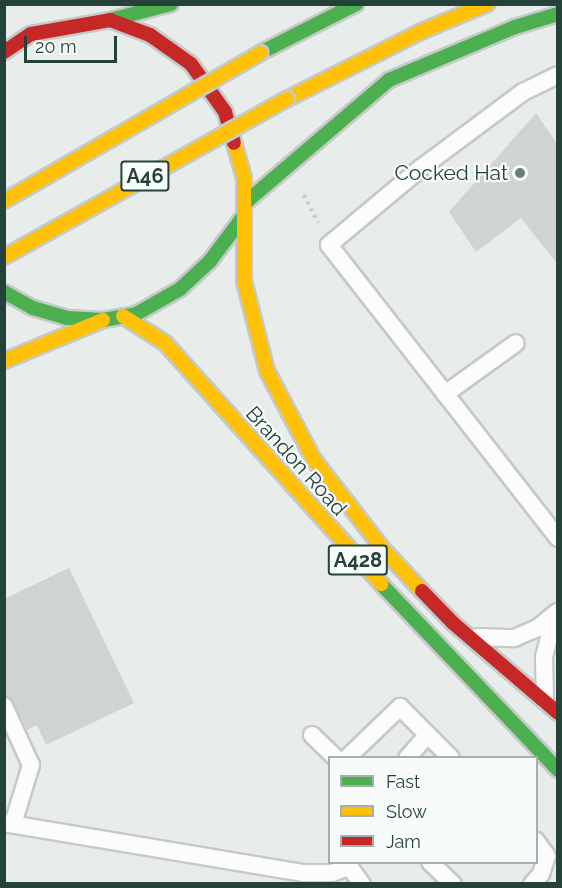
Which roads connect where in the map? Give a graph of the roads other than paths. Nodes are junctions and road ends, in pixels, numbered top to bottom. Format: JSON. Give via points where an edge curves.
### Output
{"nodes":[{"id":1,"x":171,"y":4,"type":"edge"},
{"id":2,"x":356,"y":4,"type":"edge"},
{"id":3,"x":487,"y":4,"type":"edge"},
{"id":4,"x":87,"y":10,"type":"dead end"},
{"id":5,"x":558,"y":14,"type":"edge"},
{"id":6,"x":106,"y":20,"type":"junction"},
{"id":7,"x":4,"y":52,"type":"edge"},
{"id":8,"x":558,"y":75,"type":"edge"},
{"id":9,"x":4,"y":201,"type":"edge"},
{"id":10,"x":245,"y":203,"type":"junction"},
{"id":11,"x":243,"y":217,"type":"junction"},
{"id":12,"x":4,"y":257,"type":"edge"},
{"id":13,"x":4,"y":292,"type":"edge"},
{"id":14,"x":123,"y":316,"type":"junction"},
{"id":15,"x":103,"y":320,"type":"junction"},
{"id":16,"x":516,"y":344,"type":"dead end"},
{"id":17,"x":4,"y":361,"type":"edge"},
{"id":18,"x":445,"y":394,"type":"junction"},
{"id":19,"x":558,"y":538,"type":"edge"},
{"id":20,"x":557,"y":611,"type":"edge"},
{"id":21,"x":467,"y":635,"type":"junction"},
{"id":22,"x":4,"y":706,"type":"edge"},
{"id":23,"x":551,"y":708,"type":"edge"},
{"id":24,"x":312,"y":735,"type":"dead end"},
{"id":25,"x":428,"y":735,"type":"junction"},
{"id":26,"x":334,"y":756,"type":"edge"},
{"id":27,"x":349,"y":756,"type":"edge"},
{"id":28,"x":409,"y":756,"type":"edge"},
{"id":29,"x":449,"y":756,"type":"edge"},
{"id":30,"x":558,"y":770,"type":"edge"},
{"id":31,"x":9,"y":823,"type":"edge"},
{"id":32,"x":538,"y":842,"type":"edge"},
{"id":33,"x":432,"y":864,"type":"edge"},
{"id":34,"x":347,"y":865,"type":"edge"},
{"id":35,"x":362,"y":884,"type":"edge"},
{"id":36,"x":453,"y":884,"type":"edge"},
{"id":37,"x":532,"y":884,"type":"edge"}],
"edges":[{"from":1,"to":6,"type":"main road"},
{"from":2,"to":9,"type":"main road","number":"A46","bridge":true,"via":[[261,53]]},
{"from":3,"to":12,"type":"main road","number":"A46","bridge":true,"via":[[420,32],[287,99]]},
{"from":4,"to":6,"type":"main road","name":"Brandon Road"},
{"from":5,"to":10,"type":"main road","via":[[515,27],[388,80]]},
{"from":6,"to":7,"type":"main road","via":[[31,34]]},
{"from":6,"to":10,"type":"main road","name":"Brandon Road","via":[[150,35],[191,64],[225,112],[244,178]]},
{"from":8,"to":18,"type":"lane","via":[[523,92],[421,168],[329,246]]},
{"from":10,"to":11,"type":"main road","name":"Brandon Road"},
{"from":11,"to":14,"type":"main road","via":[[210,261],[180,289],[153,306]]},
{"from":11,"to":21,"type":"main road","name":"Brandon Road","number":"A428","via":[[244,280],[267,371],[314,460],[382,548]]},
{"from":13,"to":15,"type":"main road","via":[[33,308],[67,318]]},
{"from":14,"to":15,"type":"main road"},
{"from":14,"to":30,"type":"main road","name":"Brandon Road","number":"A428","via":[[165,343],[330,531]]},
{"from":15,"to":17,"type":"main road"},
{"from":16,"to":18,"type":"lane"},
{"from":18,"to":19,"type":"lane"},
{"from":20,"to":21,"type":"lane","via":[[538,628],[514,638]]},
{"from":20,"to":23,"type":"lane","via":[[544,657]]},
{"from":21,"to":23,"type":"main road","name":"Brandon Road","number":"A428"},
{"from":22,"to":31,"type":"lane","via":[[31,765]]},
{"from":24,"to":26,"type":"lane"},
{"from":25,"to":27,"type":"lane","via":[[400,706]]},
{"from":25,"to":28,"type":"lane"},
{"from":25,"to":29,"type":"lane"},
{"from":31,"to":34,"type":"lane","via":[[304,873],[332,873]]},
{"from":32,"to":37,"type":"lane","via":[[547,856],[542,874]]},
{"from":33,"to":36,"type":"lane"},
{"from":34,"to":35,"type":"lane"}]}
